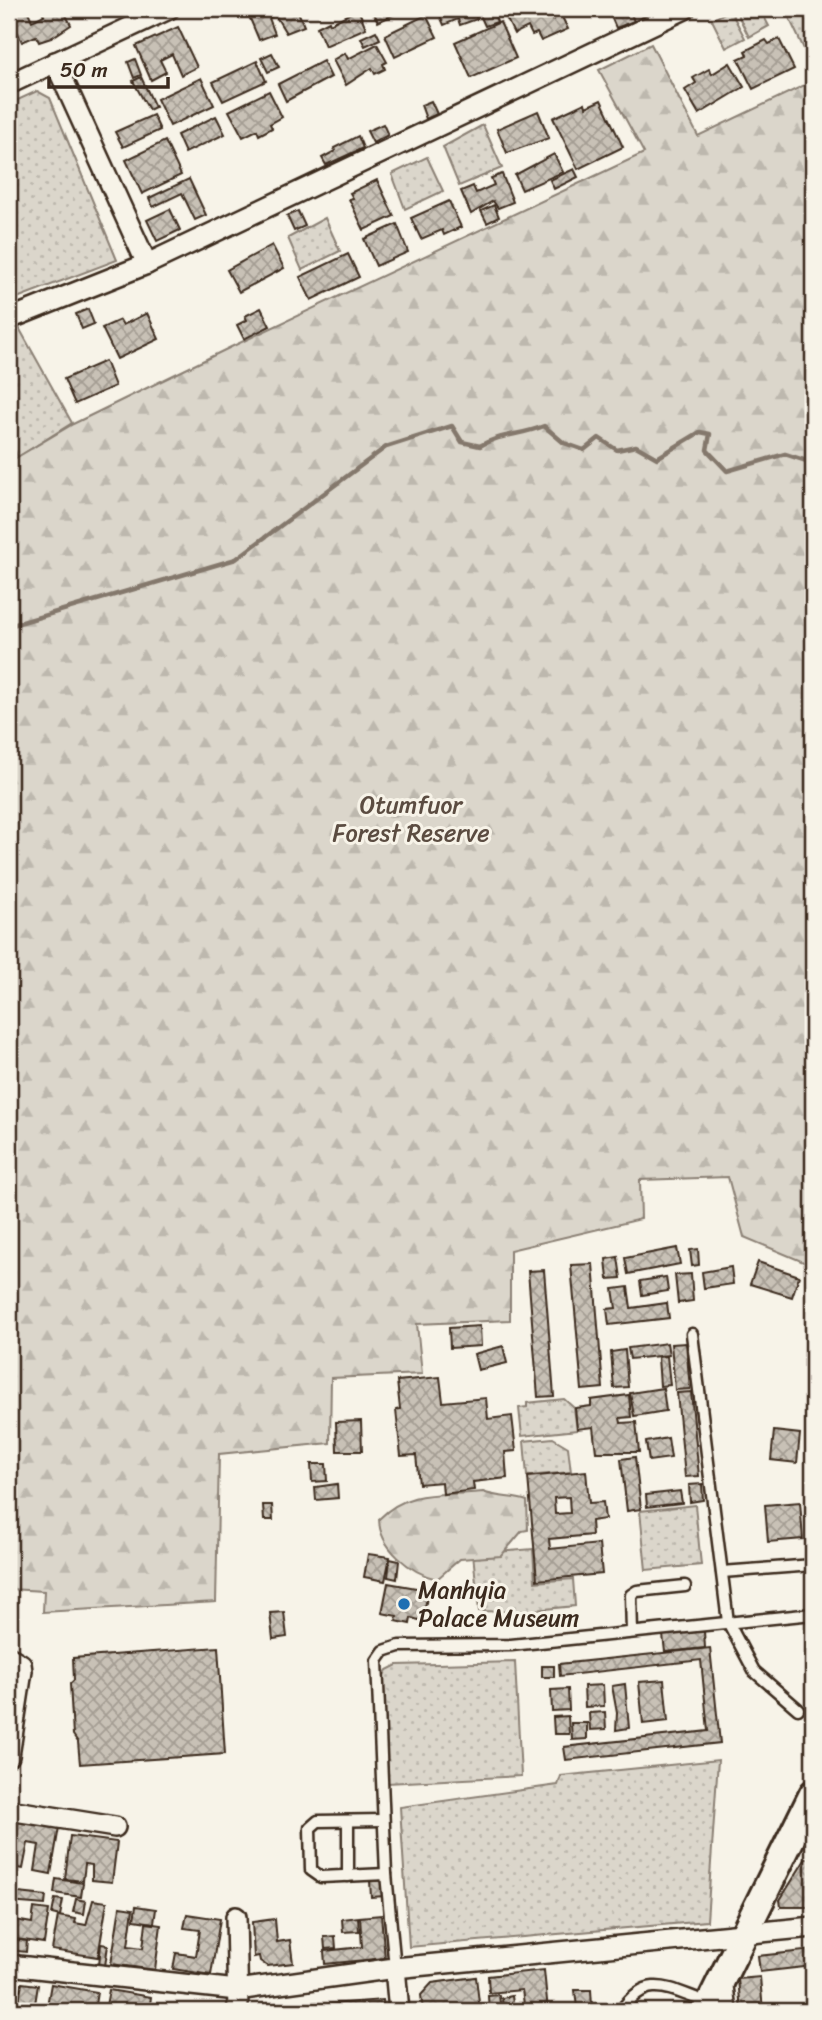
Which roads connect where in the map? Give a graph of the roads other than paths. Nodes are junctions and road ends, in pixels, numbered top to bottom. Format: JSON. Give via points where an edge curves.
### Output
{"nodes":[{"id":1,"x":169,"y":9,"type":"edge"},
{"id":2,"x":685,"y":9,"type":"edge"},
{"id":3,"x":55,"y":62,"type":"junction"},
{"id":4,"x":9,"y":84,"type":"edge"},
{"id":5,"x":148,"y":264,"type":"junction"},
{"id":6,"x":9,"y":319,"type":"edge"},
{"id":7,"x":692,"y":1334,"type":"dead end"},
{"id":8,"x":813,"y":1565,"type":"edge"},
{"id":9,"x":722,"y":1573,"type":"junction"},
{"id":10,"x":685,"y":1586,"type":"dead end"},
{"id":11,"x":813,"y":1614,"type":"edge"},
{"id":12,"x":728,"y":1622,"type":"junction"},
{"id":13,"x":632,"y":1632,"type":"junction"},
{"id":14,"x":9,"y":1657,"type":"edge"},
{"id":15,"x":798,"y":1709,"type":"dead end"},
{"id":16,"x":9,"y":1756,"type":"edge"},
{"id":17,"x":813,"y":1794,"type":"edge"},
{"id":18,"x":9,"y":1810,"type":"edge"},
{"id":19,"x":383,"y":1820,"type":"junction"},
{"id":20,"x":348,"y":1821,"type":"junction"},
{"id":21,"x":115,"y":1827,"type":"dead end"},
{"id":22,"x":386,"y":1874,"type":"junction"},
{"id":23,"x":348,"y":1876,"type":"junction"},
{"id":24,"x":236,"y":1917,"type":"dead end"},
{"id":25,"x":813,"y":1927,"type":"edge"},
{"id":26,"x":744,"y":1933,"type":"junction"},
{"id":27,"x":9,"y":1965,"type":"edge"},
{"id":28,"x":395,"y":1968,"type":"junction"},
{"id":29,"x":237,"y":1990,"type":"junction"},
{"id":30,"x":714,"y":2009,"type":"edge"},
{"id":31,"x":239,"y":2011,"type":"edge"},
{"id":32,"x":399,"y":2011,"type":"edge"},
{"id":33,"x":621,"y":2011,"type":"edge"}],
"edges":[{"from":1,"to":3,"type":"street"},
{"from":2,"to":5,"type":"street"},
{"from":3,"to":4,"type":"street"},
{"from":3,"to":5,"type":"street"},
{"from":5,"to":6,"type":"street"},
{"from":7,"to":9,"type":"lane"},
{"from":8,"to":9,"type":"lane"},
{"from":9,"to":12,"type":"lane"},
{"from":10,"to":13,"type":"lane","via":[[631,1595]]},
{"from":11,"to":12,"type":"lane"},
{"from":12,"to":13,"type":"lane"},
{"from":12,"to":15,"type":"lane","via":[[754,1671]]},
{"from":13,"to":19,"type":"lane","via":[[511,1645],[399,1646],[384,1651],[377,1661]]},
{"from":14,"to":16,"type":"street","via":[[16,1659],[22,1671]]},
{"from":17,"to":26,"type":"main road"},
{"from":18,"to":21,"type":"street"},
{"from":19,"to":20,"type":"lane"},
{"from":19,"to":22,"type":"lane"},
{"from":20,"to":23,"type":"lane"},
{"from":20,"to":23,"type":"lane","via":[[318,1821],[310,1828],[311,1870],[321,1877]]},
{"from":22,"to":23,"type":"lane"},
{"from":22,"to":28,"type":"lane"},
{"from":24,"to":29,"type":"street"},
{"from":25,"to":26,"type":"street"},
{"from":26,"to":28,"type":"street"},
{"from":26,"to":30,"type":"main road","via":[[722,1976]]},
{"from":27,"to":29,"type":"street"},
{"from":28,"to":29,"type":"street"},
{"from":28,"to":32,"type":"street"},
{"from":29,"to":31,"type":"street"},
{"from":30,"to":33,"type":"lane","via":[[663,1988],[647,1987],[633,1993]]}]}
